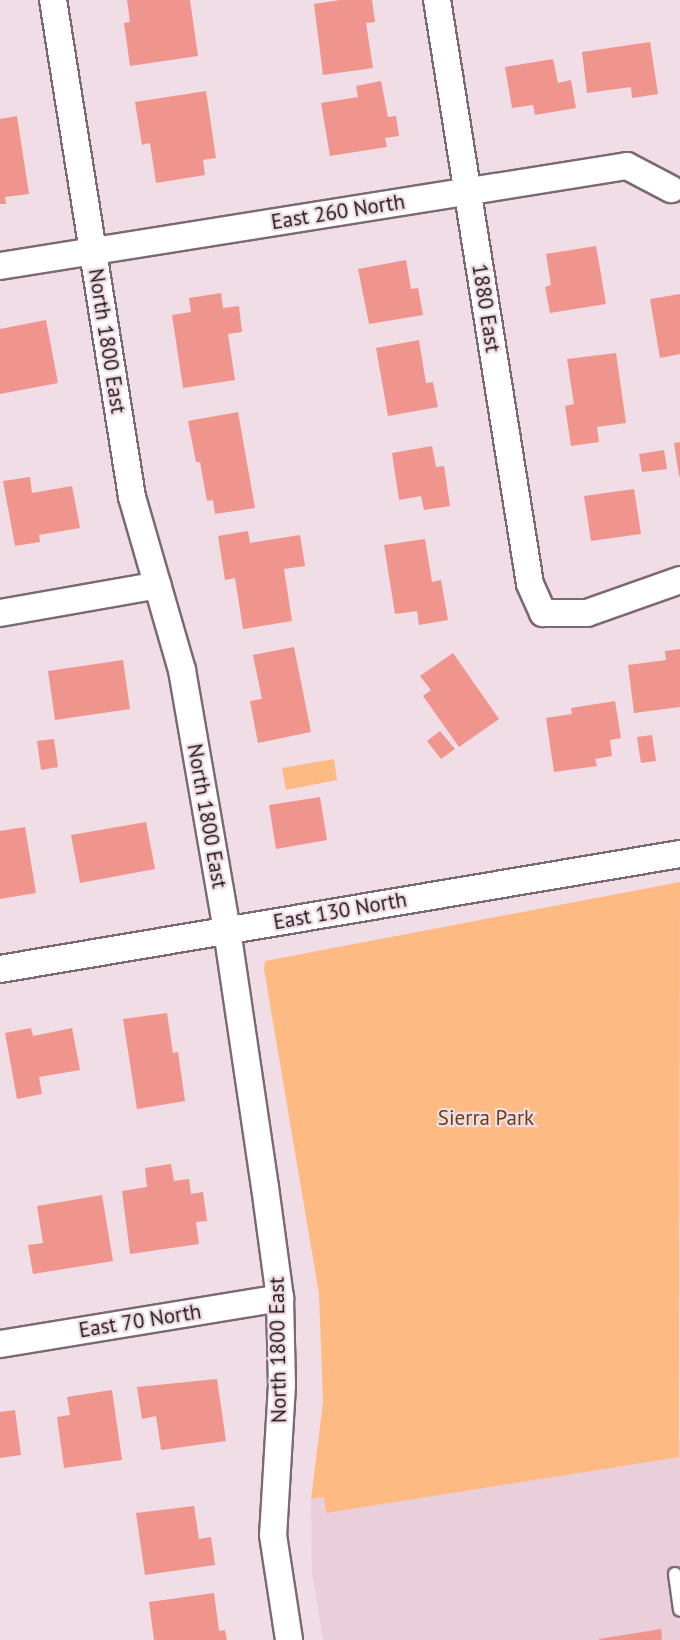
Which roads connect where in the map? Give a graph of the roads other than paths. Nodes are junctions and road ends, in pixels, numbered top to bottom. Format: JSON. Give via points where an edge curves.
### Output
{"nodes":[{"id":1,"x":53,"y":0,"type":"edge"},
{"id":2,"x":437,"y":0,"type":"edge"},
{"id":3,"x":670,"y":189,"type":"dead end"},
{"id":4,"x":467,"y":192,"type":"junction"},
{"id":5,"x":93,"y":251,"type":"junction"},
{"id":6,"x":0,"y":266,"type":"edge"},
{"id":7,"x":680,"y":580,"type":"edge"},
{"id":8,"x":158,"y":585,"type":"junction"},
{"id":9,"x":0,"y":613,"type":"edge"},
{"id":10,"x":680,"y":854,"type":"edge"},
{"id":11,"x":227,"y":930,"type":"junction"},
{"id":12,"x":0,"y":969,"type":"edge"},
{"id":13,"x":280,"y":1298,"type":"junction"},
{"id":14,"x":0,"y":1344,"type":"edge"},
{"id":15,"x":675,"y":1574,"type":"dead end"},
{"id":16,"x":680,"y":1610,"type":"edge"},
{"id":17,"x":289,"y":1640,"type":"edge"}],
"edges":[{"from":1,"to":5,"type":"street","name":"North 1800 East"},
{"from":2,"to":4,"type":"street","name":"1880 East"},
{"from":3,"to":4,"type":"street","name":"East 260 North","via":[[627,166]]},
{"from":4,"to":5,"type":"street","name":"East 260 North"},
{"from":4,"to":7,"type":"street","name":"1880 East","via":[[530,584],[543,613],[587,613]]},
{"from":5,"to":6,"type":"street","name":"East 260 North"},
{"from":5,"to":8,"type":"street","name":"North 1800 East","via":[[132,497]]},
{"from":8,"to":9,"type":"street"},
{"from":8,"to":11,"type":"street","name":"North 1800 East","via":[[182,670]]},
{"from":10,"to":11,"type":"street","name":"East 130 North"},
{"from":11,"to":12,"type":"street","name":"East 130 North"},
{"from":11,"to":13,"type":"street","name":"North 1800 East"},
{"from":13,"to":14,"type":"street","name":"East 70 North"},
{"from":13,"to":17,"type":"street","name":"North 1800 East","via":[[282,1385],[273,1535]]},
{"from":15,"to":16,"type":"lane"}]}
